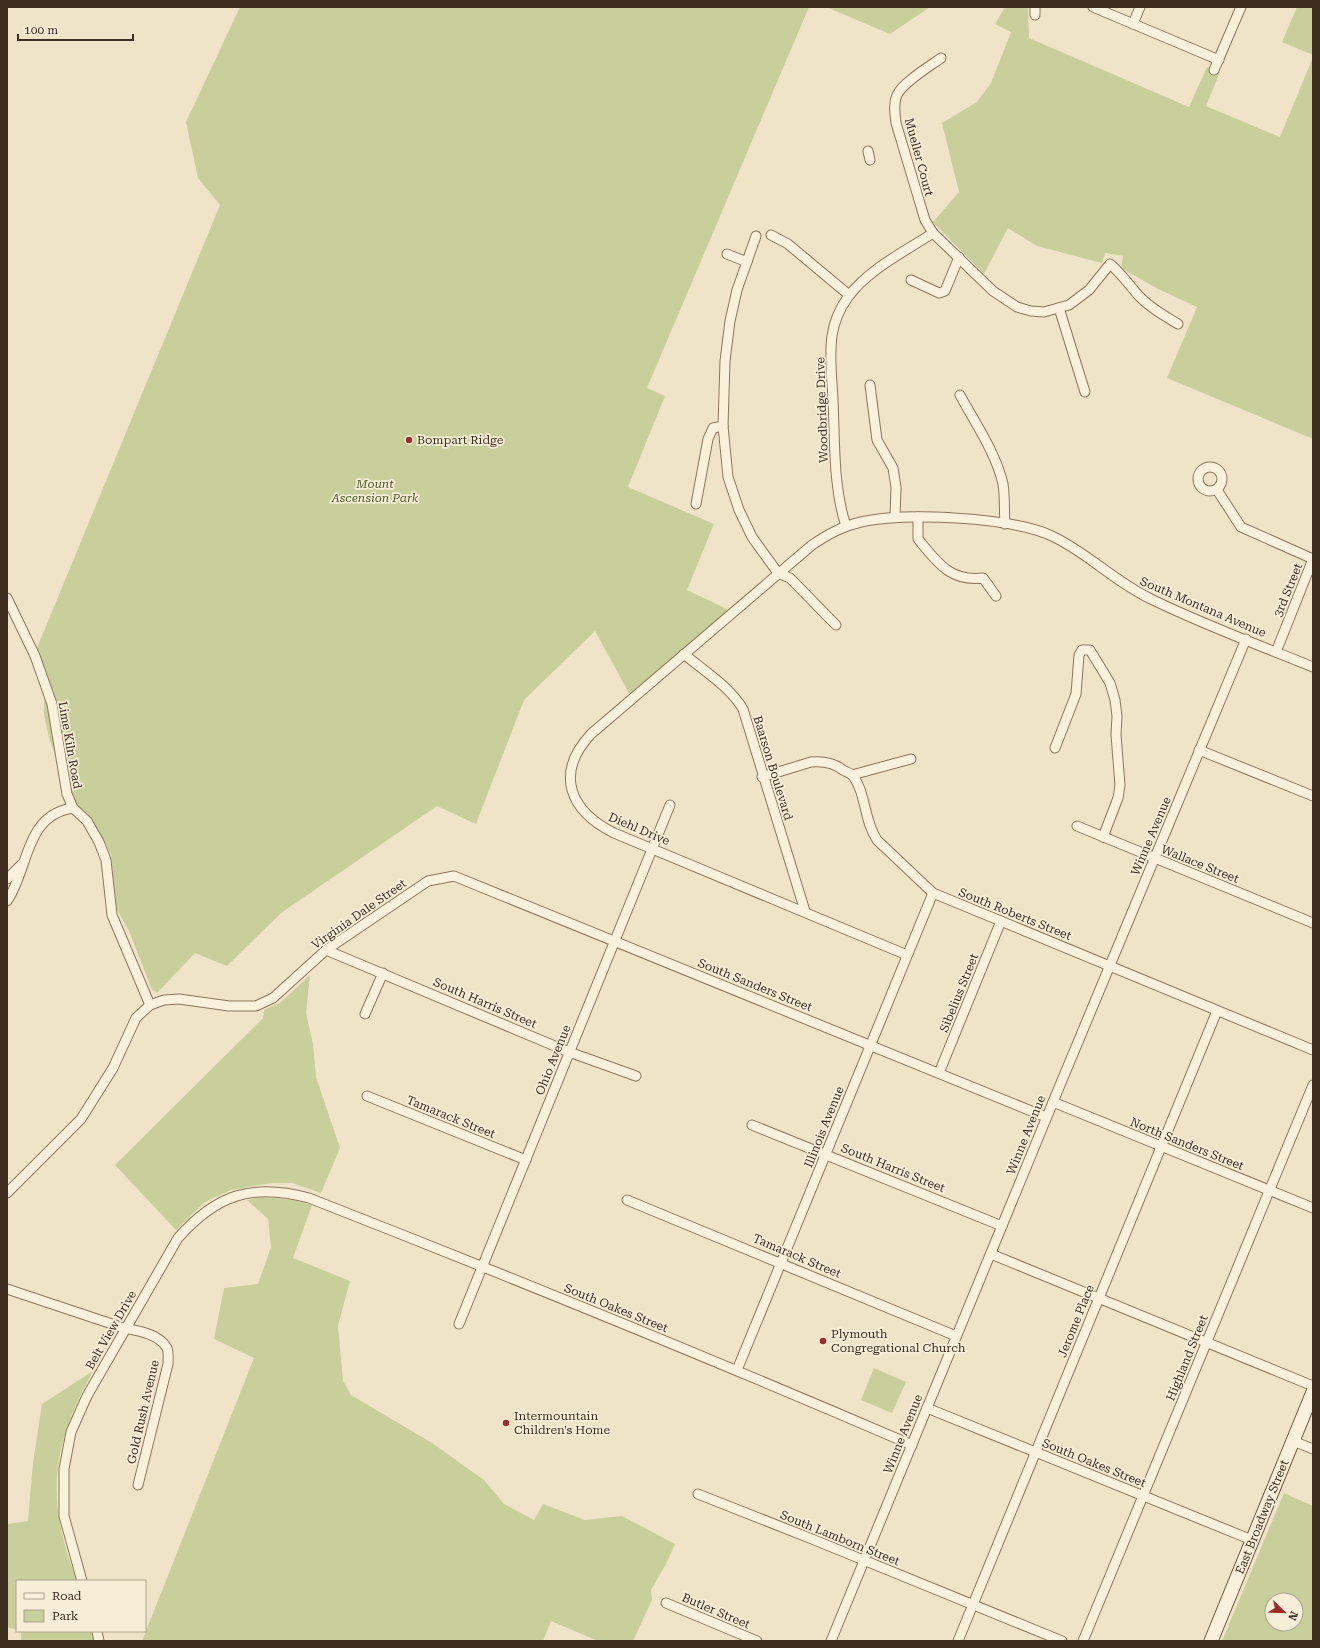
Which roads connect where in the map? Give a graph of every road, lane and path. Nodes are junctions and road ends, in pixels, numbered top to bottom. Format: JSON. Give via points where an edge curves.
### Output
{"nodes":[{"id":1,"x":1093,"y":7,"type":"edge"},
{"id":2,"x":1140,"y":7,"type":"edge"},
{"id":3,"x":1240,"y":7,"type":"edge"},
{"id":4,"x":1133,"y":24,"type":"junction"},
{"id":5,"x":941,"y":58,"type":"dead end"},
{"id":6,"x":1218,"y":60,"type":"junction"},
{"id":7,"x":1214,"y":70,"type":"dead end"},
{"id":8,"x":932,"y":233,"type":"junction"},
{"id":9,"x":771,"y":235,"type":"dead end"},
{"id":10,"x":756,"y":236,"type":"dead end"},
{"id":11,"x":727,"y":254,"type":"dead end"},
{"id":12,"x":959,"y":257,"type":"junction"},
{"id":13,"x":747,"y":262,"type":"junction"},
{"id":14,"x":911,"y":280,"type":"dead end"},
{"id":15,"x":849,"y":295,"type":"junction"},
{"id":16,"x":1059,"y":308,"type":"junction"},
{"id":17,"x":1178,"y":324,"type":"dead end"},
{"id":18,"x":870,"y":385,"type":"dead end"},
{"id":19,"x":1085,"y":392,"type":"dead end"},
{"id":20,"x":960,"y":395,"type":"dead end"},
{"id":21,"x":723,"y":426,"type":"junction"},
{"id":22,"x":1217,"y":490,"type":"dead end"},
{"id":23,"x":696,"y":504,"type":"dead end"},
{"id":24,"x":895,"y":517,"type":"junction"},
{"id":25,"x":918,"y":517,"type":"junction"},
{"id":26,"x":1005,"y":524,"type":"junction"},
{"id":27,"x":846,"y":526,"type":"junction"},
{"id":28,"x":1313,"y":559,"type":"edge"},
{"id":29,"x":778,"y":573,"type":"junction"},
{"id":30,"x":996,"y":596,"type":"dead end"},
{"id":31,"x":7,"y":598,"type":"edge"},
{"id":32,"x":836,"y":625,"type":"dead end"},
{"id":33,"x":1246,"y":638,"type":"junction"},
{"id":34,"x":1276,"y":652,"type":"junction"},
{"id":35,"x":684,"y":654,"type":"junction"},
{"id":36,"x":1313,"y":667,"type":"edge"},
{"id":37,"x":1056,"y":748,"type":"dead end"},
{"id":38,"x":1199,"y":750,"type":"junction"},
{"id":39,"x":911,"y":759,"type":"dead end"},
{"id":40,"x":852,"y":775,"type":"junction"},
{"id":41,"x":762,"y":777,"type":"junction"},
{"id":42,"x":1313,"y":796,"type":"edge"},
{"id":43,"x":670,"y":805,"type":"dead end"},
{"id":44,"x":73,"y":808,"type":"junction"},
{"id":45,"x":1077,"y":826,"type":"dead end"},
{"id":46,"x":1103,"y":837,"type":"junction"},
{"id":47,"x":652,"y":848,"type":"junction"},
{"id":48,"x":1155,"y":858,"type":"junction"},
{"id":49,"x":23,"y":862,"type":"junction"},
{"id":50,"x":454,"y":876,"type":"joint"},
{"id":51,"x":7,"y":880,"type":"edge"},
{"id":52,"x":933,"y":893,"type":"junction"},
{"id":53,"x":7,"y":902,"type":"edge"},
{"id":54,"x":805,"y":911,"type":"junction"},
{"id":55,"x":1001,"y":921,"type":"junction"},
{"id":56,"x":1313,"y":923,"type":"edge"},
{"id":57,"x":615,"y":940,"type":"junction"},
{"id":58,"x":326,"y":950,"type":"junction"},
{"id":59,"x":908,"y":955,"type":"junction"},
{"id":60,"x":1110,"y":965,"type":"junction"},
{"id":61,"x":383,"y":973,"type":"junction"},
{"id":62,"x":150,"y":1005,"type":"junction"},
{"id":63,"x":1217,"y":1011,"type":"junction"},
{"id":64,"x":365,"y":1014,"type":"dead end"},
{"id":65,"x":870,"y":1045,"type":"junction"},
{"id":66,"x":1313,"y":1050,"type":"edge"},
{"id":67,"x":569,"y":1052,"type":"junction"},
{"id":68,"x":939,"y":1073,"type":"junction"},
{"id":69,"x":636,"y":1076,"type":"dead end"},
{"id":70,"x":1313,"y":1085,"type":"edge"},
{"id":71,"x":367,"y":1096,"type":"dead end"},
{"id":72,"x":1053,"y":1102,"type":"junction"},
{"id":73,"x":1046,"y":1117,"type":"junction"},
{"id":74,"x":752,"y":1125,"type":"dead end"},
{"id":75,"x":1162,"y":1146,"type":"junction"},
{"id":76,"x":826,"y":1154,"type":"junction"},
{"id":77,"x":526,"y":1160,"type":"junction"},
{"id":78,"x":1270,"y":1190,"type":"junction"},
{"id":79,"x":7,"y":1194,"type":"edge"},
{"id":80,"x":309,"y":1198,"type":"joint"},
{"id":81,"x":627,"y":1200,"type":"dead end"},
{"id":82,"x":1313,"y":1208,"type":"edge"},
{"id":83,"x":1002,"y":1226,"type":"junction"},
{"id":84,"x":991,"y":1254,"type":"junction"},
{"id":85,"x":782,"y":1262,"type":"junction"},
{"id":86,"x":483,"y":1266,"type":"junction"},
{"id":87,"x":7,"y":1289,"type":"edge"},
{"id":88,"x":1098,"y":1298,"type":"junction"},
{"id":89,"x":459,"y":1324,"type":"dead end"},
{"id":90,"x":124,"y":1328,"type":"junction"},
{"id":91,"x":956,"y":1336,"type":"junction"},
{"id":92,"x":1207,"y":1343,"type":"junction"},
{"id":93,"x":737,"y":1370,"type":"junction"},
{"id":94,"x":1313,"y":1386,"type":"edge"},
{"id":95,"x":1313,"y":1392,"type":"edge"},
{"id":96,"x":927,"y":1408,"type":"junction"},
{"id":97,"x":1293,"y":1440,"type":"junction"},
{"id":98,"x":912,"y":1445,"type":"junction"},
{"id":99,"x":1313,"y":1449,"type":"edge"},
{"id":100,"x":1036,"y":1452,"type":"junction"},
{"id":101,"x":138,"y":1485,"type":"dead end"},
{"id":102,"x":698,"y":1494,"type":"dead end"},
{"id":103,"x":1144,"y":1496,"type":"junction"},
{"id":104,"x":1252,"y":1540,"type":"junction"},
{"id":105,"x":865,"y":1560,"type":"junction"},
{"id":106,"x":82,"y":1580,"type":"edge"},
{"id":107,"x":666,"y":1603,"type":"dead end"},
{"id":108,"x":973,"y":1604,"type":"junction"},
{"id":109,"x":757,"y":1641,"type":"edge"},
{"id":110,"x":831,"y":1641,"type":"edge"},
{"id":111,"x":958,"y":1641,"type":"edge"},
{"id":112,"x":1062,"y":1641,"type":"edge"},
{"id":113,"x":1084,"y":1641,"type":"edge"},
{"id":114,"x":1211,"y":1641,"type":"edge"}],
"edges":[{"from":1,"to":4,"type":"street"},
{"from":2,"to":4,"type":"street"},
{"from":3,"to":6,"type":"street"},
{"from":4,"to":6,"type":"street"},
{"from":5,"to":8,"type":"street","name":"Mueller Court","via":[[903,87],[897,94],[895,108],[896,123],[925,220]]},
{"from":6,"to":7,"type":"street"},
{"from":8,"to":12,"type":"street"},
{"from":8,"to":15,"type":"street","name":"Woodbridge Drive","via":[[862,281]]},
{"from":9,"to":15,"type":"street","via":[[788,244]]},
{"from":10,"to":13,"type":"street"},
{"from":11,"to":13,"type":"street"},
{"from":12,"to":14,"type":"street","via":[[945,292],[939,293]]},
{"from":12,"to":16,"type":"street","via":[[993,291],[1017,307],[1044,312]]},
{"from":13,"to":21,"type":"street","via":[[737,290],[730,323],[725,361]]},
{"from":15,"to":27,"type":"street","name":"Woodbridge Drive","via":[[836,318],[831,359],[839,507]]},
{"from":16,"to":17,"type":"street","via":[[1069,306],[1089,290],[1110,264],[1140,296]]},
{"from":16,"to":19,"type":"street"},
{"from":18,"to":24,"type":"street","via":[[877,440],[893,468],[896,487]]},
{"from":20,"to":26,"type":"street","via":[[999,472],[1003,485]]},
{"from":21,"to":23,"type":"street","via":[[712,428],[708,439]]},
{"from":21,"to":29,"type":"street","via":[[728,477],[739,510],[752,537]]},
{"from":22,"to":28,"type":"street","via":[[1241,527]]},
{"from":24,"to":25,"type":"street","name":"South Montana Avenue"},
{"from":24,"to":27,"type":"street","name":"South Montana Avenue"},
{"from":25,"to":26,"type":"street","name":"South Montana Avenue"},
{"from":25,"to":30,"type":"street","via":[[918,539],[938,563],[968,580],[983,578]]},
{"from":26,"to":33,"type":"street","name":"South Montana Avenue","via":[[1037,530],[1051,536],[1078,550],[1138,593]]},
{"from":27,"to":29,"type":"street","name":"South Montana Avenue","via":[[817,542]]},
{"from":28,"to":34,"type":"street","name":"3rd Street"},
{"from":29,"to":32,"type":"street","via":[[790,578]]},
{"from":29,"to":35,"type":"street","name":"Diehl Drive"},
{"from":31,"to":44,"type":"street","name":"Lime Kiln Road","via":[[36,656],[52,704],[64,780]]},
{"from":33,"to":34,"type":"street","name":"South Montana Avenue"},
{"from":33,"to":38,"type":"street","name":"Winne Avenue"},
{"from":34,"to":36,"type":"street","name":"South Montana Avenue"},
{"from":35,"to":41,"type":"street","name":"Baarson Boulevard","via":[[736,698],[743,709]]},
{"from":35,"to":47,"type":"street","name":"Diehl Drive","via":[[590,734],[579,749],[572,766],[572,792],[582,810],[602,827]]},
{"from":37,"to":46,"type":"street","via":[[1076,694],[1079,655],[1082,650],[1090,650],[1110,683],[1117,716],[1120,785],[1118,798]]},
{"from":38,"to":42,"type":"street"},
{"from":38,"to":48,"type":"street","name":"Winne Avenue"},
{"from":39,"to":40,"type":"street"},
{"from":40,"to":41,"type":"street","via":[[833,764],[819,761]]},
{"from":40,"to":52,"type":"street","name":"South Roberts Street","via":[[857,784],[870,831]]},
{"from":41,"to":54,"type":"street","name":"Baarson Boulevard"},
{"from":43,"to":47,"type":"street","name":"Ohio Avenue"},
{"from":44,"to":49,"type":"street","via":[[59,810],[45,821],[28,846]]},
{"from":44,"to":62,"type":"street","name":"Lime Kiln Road","via":[[87,821],[99,842],[106,860],[112,915]]},
{"from":45,"to":46,"type":"street","name":"Wallace Street"},
{"from":46,"to":48,"type":"street","name":"Wallace Street"},
{"from":47,"to":54,"type":"street","name":"Diehl Drive"},
{"from":47,"to":57,"type":"street","name":"Ohio Avenue"},
{"from":48,"to":56,"type":"street","name":"Wallace Street"},
{"from":48,"to":60,"type":"street","name":"Winne Avenue"},
{"from":49,"to":51,"type":"street"},
{"from":49,"to":53,"type":"street"},
{"from":50,"to":57,"type":"street","name":"South Sanders Street"},
{"from":50,"to":58,"type":"street","name":"Virginia Dale Street","via":[[428,881]]},
{"from":52,"to":55,"type":"street","name":"South Roberts Street"},
{"from":52,"to":59,"type":"street","name":"Illinois Avenue"},
{"from":54,"to":59,"type":"street","name":"Diehl Drive"},
{"from":55,"to":60,"type":"street","name":"South Roberts Street"},
{"from":55,"to":68,"type":"street","name":"Sibelius Street"},
{"from":57,"to":65,"type":"street","name":"South Sanders Street"},
{"from":57,"to":67,"type":"street","name":"Ohio Avenue"},
{"from":58,"to":61,"type":"street","name":"South Harris Street"},
{"from":58,"to":62,"type":"street","name":"Virginia Dale Street","via":[[274,998],[256,1006],[229,1006],[179,999],[164,1000]]},
{"from":59,"to":65,"type":"street","name":"Illinois Avenue"},
{"from":60,"to":63,"type":"street","name":"South Roberts Street"},
{"from":60,"to":72,"type":"street","name":"Winne Avenue"},
{"from":61,"to":64,"type":"street"},
{"from":61,"to":67,"type":"street","name":"South Harris Street"},
{"from":62,"to":79,"type":"street","name":"Virginia Dale Street","via":[[136,1018],[113,1068],[81,1119]]},
{"from":63,"to":66,"type":"street","name":"South Roberts Street"},
{"from":63,"to":75,"type":"street","name":"Jerome Place"},
{"from":65,"to":68,"type":"street","name":"South Sanders Street"},
{"from":65,"to":76,"type":"street","name":"Illinois Avenue"},
{"from":67,"to":69,"type":"street","name":"South Harris Street"},
{"from":67,"to":77,"type":"street","name":"Ohio Avenue"},
{"from":68,"to":73,"type":"street","name":"South Sanders Street"},
{"from":70,"to":78,"type":"street","name":"Highland Street"},
{"from":71,"to":77,"type":"street","name":"Tamarack Street"},
{"from":72,"to":73,"type":"street","name":"Winne Avenue"},
{"from":72,"to":75,"type":"street","name":"North Sanders Street"},
{"from":73,"to":83,"type":"street","name":"Winne Avenue"},
{"from":74,"to":76,"type":"street","name":"South Harris Street"},
{"from":75,"to":78,"type":"street","name":"North Sanders Street"},
{"from":75,"to":88,"type":"street","name":"Jerome Place"},
{"from":76,"to":83,"type":"street","name":"South Harris Street"},
{"from":76,"to":85,"type":"street","name":"Illinois Avenue"},
{"from":77,"to":86,"type":"street","name":"Ohio Avenue"},
{"from":78,"to":82,"type":"street","name":"North Sanders Street"},
{"from":78,"to":92,"type":"street","name":"Highland Street"},
{"from":80,"to":86,"type":"street","name":"South Oakes Street"},
{"from":80,"to":90,"type":"street","name":"Belt View Drive","via":[[284,1192],[245,1193],[220,1202],[195,1219],[178,1238]]},
{"from":81,"to":85,"type":"street","name":"Tamarack Street"},
{"from":83,"to":84,"type":"street","name":"Winne Avenue"},
{"from":84,"to":88,"type":"street"},
{"from":84,"to":91,"type":"street","name":"Winne Avenue"},
{"from":85,"to":91,"type":"street","name":"Tamarack Street"},
{"from":85,"to":93,"type":"street","name":"Illinois Avenue"},
{"from":86,"to":89,"type":"street","name":"Ohio Avenue"},
{"from":86,"to":93,"type":"street","name":"South Oakes Street"},
{"from":87,"to":90,"type":"street","name":"Gold Rush Avenue"},
{"from":88,"to":92,"type":"street"},
{"from":88,"to":100,"type":"street","name":"Jerome Place"},
{"from":90,"to":101,"type":"street","name":"Gold Rush Avenue","via":[[159,1339],[167,1349],[168,1364]]},
{"from":90,"to":106,"type":"street","name":"Belt View Drive","via":[[87,1396],[71,1432],[64,1469],[64,1516]]},
{"from":91,"to":96,"type":"street","name":"Winne Avenue"},
{"from":92,"to":94,"type":"street"},
{"from":92,"to":103,"type":"street","name":"Highland Street"},
{"from":93,"to":98,"type":"street","name":"South Oakes Street"},
{"from":95,"to":97,"type":"street","name":"East Broadway Street"},
{"from":96,"to":98,"type":"street","name":"Winne Avenue"},
{"from":96,"to":100,"type":"street","name":"South Oakes Street"},
{"from":97,"to":99,"type":"street"},
{"from":97,"to":104,"type":"street","name":"East Broadway Street"},
{"from":98,"to":105,"type":"street","name":"Winne Avenue"},
{"from":100,"to":103,"type":"street","name":"South Oakes Street"},
{"from":100,"to":108,"type":"street","name":"Jerome Place"},
{"from":102,"to":105,"type":"street","name":"South Lamborn Street"},
{"from":103,"to":104,"type":"street","name":"South Oakes Street"},
{"from":103,"to":113,"type":"street","name":"Highland Street"},
{"from":104,"to":114,"type":"street","name":"East Broadway Street"},
{"from":105,"to":108,"type":"street","name":"South Lamborn Street"},
{"from":105,"to":110,"type":"street","name":"Winne Avenue"},
{"from":107,"to":109,"type":"street","name":"Butler Street"},
{"from":108,"to":111,"type":"street","name":"Jerome Place"},
{"from":108,"to":112,"type":"street","name":"South Lamborn Street"}]}
